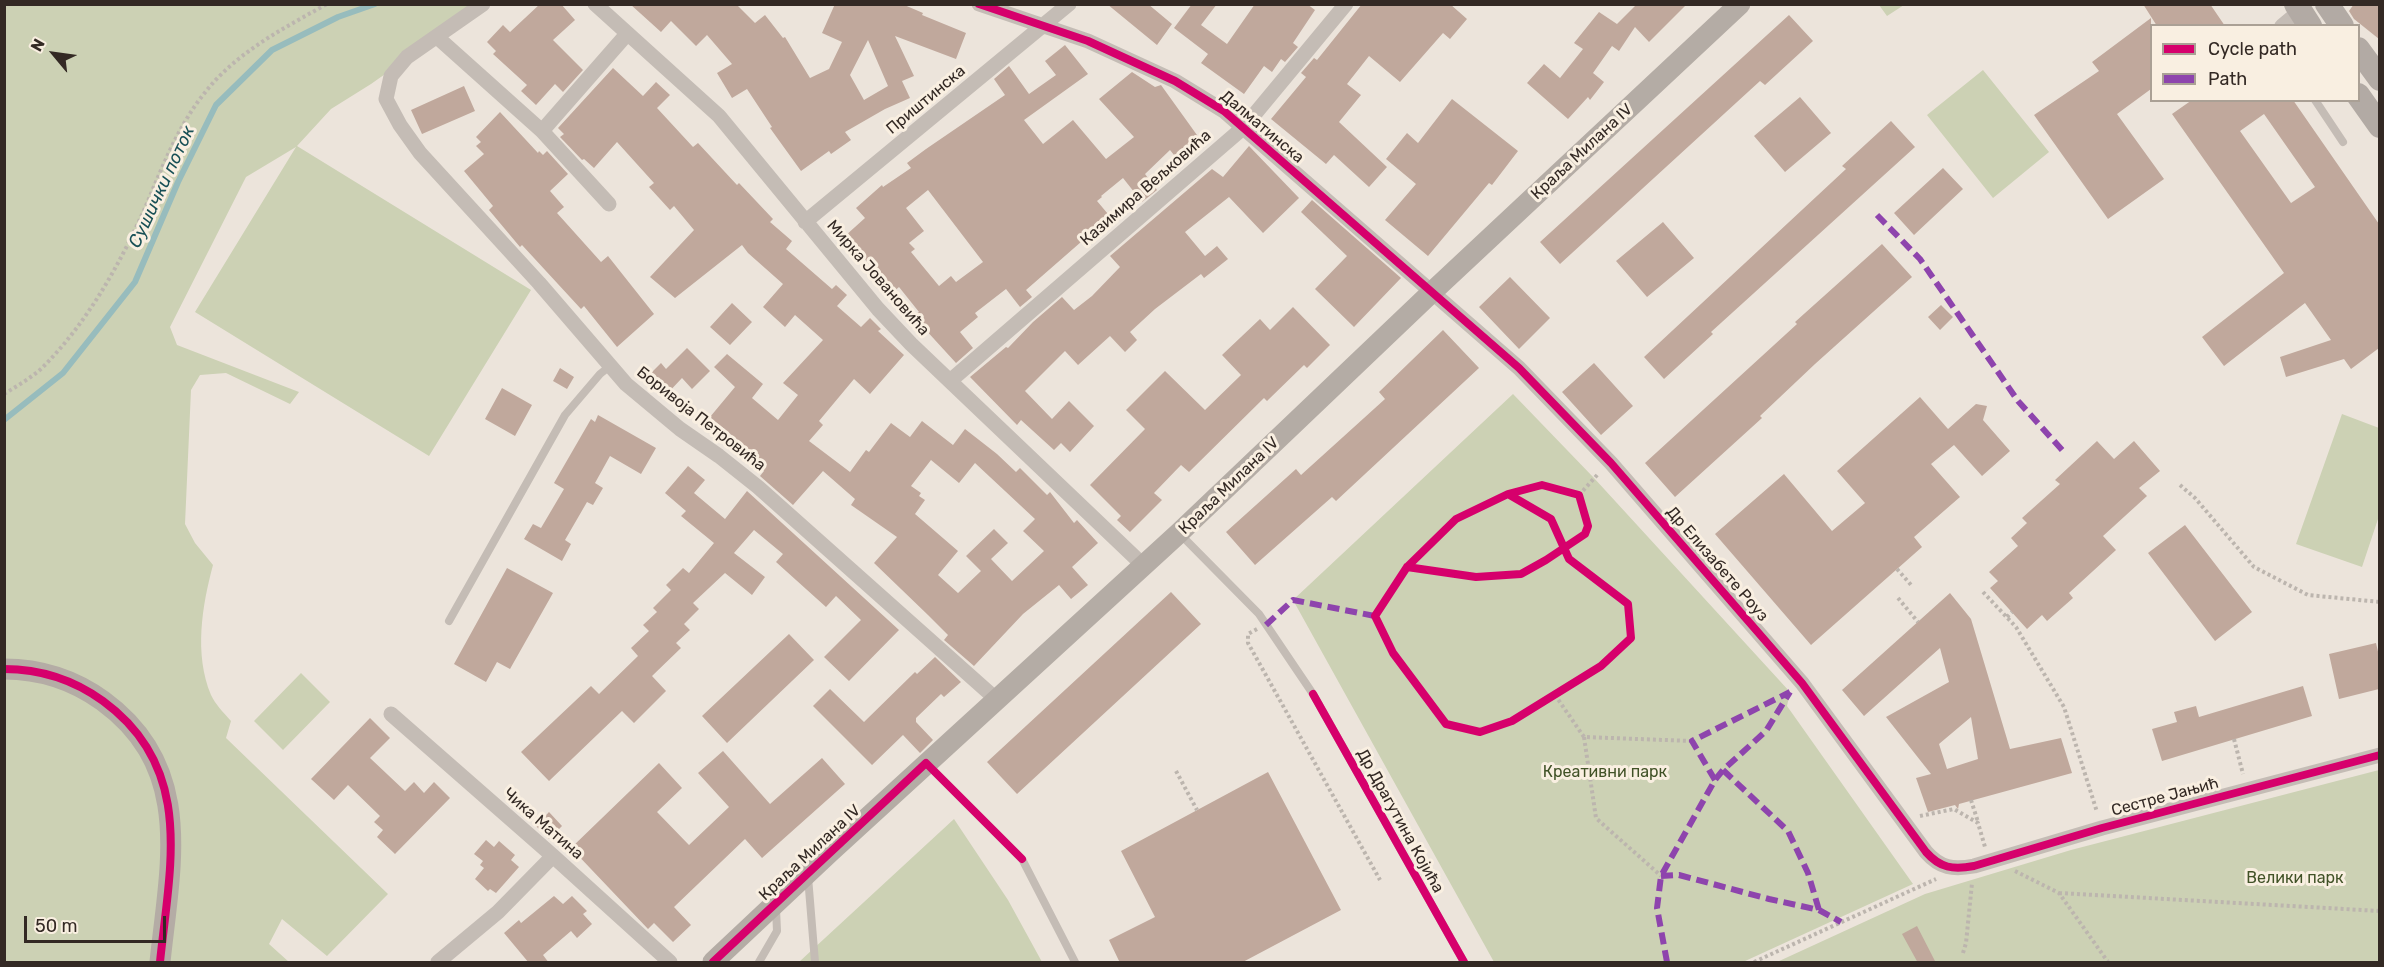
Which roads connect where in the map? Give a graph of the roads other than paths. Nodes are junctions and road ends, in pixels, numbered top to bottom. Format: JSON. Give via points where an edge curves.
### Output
{"nodes":[{"id":1,"x":483,"y":4,"type":"edge"},
{"id":2,"x":595,"y":4,"type":"edge"},
{"id":3,"x":979,"y":4,"type":"edge"},
{"id":4,"x":1069,"y":4,"type":"edge"},
{"id":5,"x":1346,"y":4,"type":"edge"},
{"id":6,"x":1740,"y":4,"type":"edge"},
{"id":7,"x":2327,"y":4,"type":"edge"},
{"id":8,"x":2341,"y":24,"type":"edge"},
{"id":9,"x":1043,"y":26,"type":"junction"},
{"id":10,"x":627,"y":34,"type":"junction"},
{"id":11,"x":437,"y":37,"type":"junction"},
{"id":12,"x":2360,"y":52,"type":"edge"},
{"id":13,"x":2379,"y":79,"type":"edge"},
{"id":14,"x":2360,"y":98,"type":"edge"},
{"id":15,"x":2316,"y":102,"type":"edge"},
{"id":16,"x":2379,"y":126,"type":"edge"},
{"id":17,"x":1244,"y":127,"type":"junction"},
{"id":18,"x":542,"y":131,"type":"junction"},
{"id":19,"x":2343,"y":141,"type":"dead end"},
{"id":20,"x":609,"y":204,"type":"dead end"},
{"id":21,"x":806,"y":222,"type":"junction"},
{"id":22,"x":1432,"y":292,"type":"junction"},
{"id":23,"x":610,"y":366,"type":"junction"},
{"id":24,"x":950,"y":381,"type":"junction"},
{"id":25,"x":1179,"y":533,"type":"junction"},
{"id":26,"x":1144,"y":566,"type":"junction"},
{"id":27,"x":449,"y":621,"type":"dead end"},
{"id":28,"x":4,"y":669,"type":"edge"},
{"id":29,"x":996,"y":699,"type":"junction"},
{"id":30,"x":391,"y":714,"type":"dead end"},
{"id":31,"x":2379,"y":754,"type":"edge"},
{"id":32,"x":926,"y":763,"type":"junction"},
{"id":33,"x":554,"y":856,"type":"junction"},
{"id":34,"x":1966,"y":867,"type":"joint"},
{"id":35,"x":808,"y":873,"type":"junction"},
{"id":36,"x":776,"y":903,"type":"junction"},
{"id":37,"x":160,"y":963,"type":"edge"},
{"id":38,"x":438,"y":963,"type":"edge"},
{"id":39,"x":670,"y":963,"type":"edge"},
{"id":40,"x":713,"y":963,"type":"edge"},
{"id":41,"x":759,"y":963,"type":"edge"},
{"id":42,"x":815,"y":963,"type":"edge"},
{"id":43,"x":1075,"y":963,"type":"edge"},
{"id":44,"x":1464,"y":963,"type":"edge"}],
"edges":[{"from":1,"to":11,"type":"street"},
{"from":2,"to":10,"type":"street","name":"Мирка Јовановића"},
{"from":3,"to":9,"type":"street","name":"Далматинска"},
{"from":4,"to":9,"type":"street","name":"Приштинска"},
{"from":5,"to":17,"type":"street","name":"Казимира Вељковића"},
{"from":6,"to":22,"type":"main road","name":"Краља Милана IV"},
{"from":7,"to":8,"type":"main road"},
{"from":9,"to":17,"type":"street","name":"Далматинска","via":[[1088,41],[1175,81]]},
{"from":9,"to":21,"type":"street","name":"Приштинска"},
{"from":10,"to":18,"type":"street"},
{"from":10,"to":21,"type":"street","name":"Мирка Јовановића","via":[[719,116]]},
{"from":11,"to":18,"type":"street"},
{"from":11,"to":23,"type":"street","name":"Боривоја Петровића","via":[[407,57],[391,76],[386,99],[400,126]]},
{"from":12,"to":13,"type":"main road"},
{"from":14,"to":16,"type":"main road"},
{"from":15,"to":19,"type":"lane"},
{"from":17,"to":22,"type":"street","name":"Далматинска"},
{"from":17,"to":24,"type":"street","name":"Казимира Вељковића"},
{"from":18,"to":20,"type":"street"},
{"from":21,"to":24,"type":"street","name":"Мирка Јовановића","via":[[878,309]]},
{"from":22,"to":25,"type":"main road","name":"Краља Милана IV"},
{"from":22,"to":34,"type":"street","name":"Др Елизабете Роуз","via":[[1519,368],[1611,463],[1802,682],[1932,859],[1946,867]]},
{"from":23,"to":27,"type":"lane","via":[[565,416]]},
{"from":23,"to":29,"type":"street","name":"Боривоја Петровића","via":[[680,429],[758,487],[837,555]]},
{"from":24,"to":26,"type":"street","name":"Мирка Јовановића"},
{"from":25,"to":26,"type":"main road","name":"Краља Милана IV"},
{"from":25,"to":44,"type":"lane","name":"Др Драгутина Којића","via":[[1259,614],[1313,694]]},
{"from":26,"to":29,"type":"main road","name":"Краља Милана IV"},
{"from":28,"to":37,"type":"main road","via":[[47,674],[89,692],[130,723],[151,752],[167,796],[171,833]]},
{"from":29,"to":32,"type":"main road","name":"Краља Милана IV"},
{"from":30,"to":33,"type":"street","name":"Чика Матина"},
{"from":31,"to":34,"type":"street","name":"Сестре Јањић"},
{"from":32,"to":35,"type":"main road","name":"Краља Милана IV"},
{"from":32,"to":43,"type":"lane","via":[[1022,859]]},
{"from":33,"to":38,"type":"street","via":[[498,912]]},
{"from":33,"to":39,"type":"street","name":"Чика Матина"},
{"from":35,"to":36,"type":"main road","name":"Краља Милана IV"},
{"from":35,"to":42,"type":"lane"},
{"from":36,"to":40,"type":"main road","name":"Краља Милана IV"},
{"from":36,"to":41,"type":"lane","via":[[777,931]]}]}
